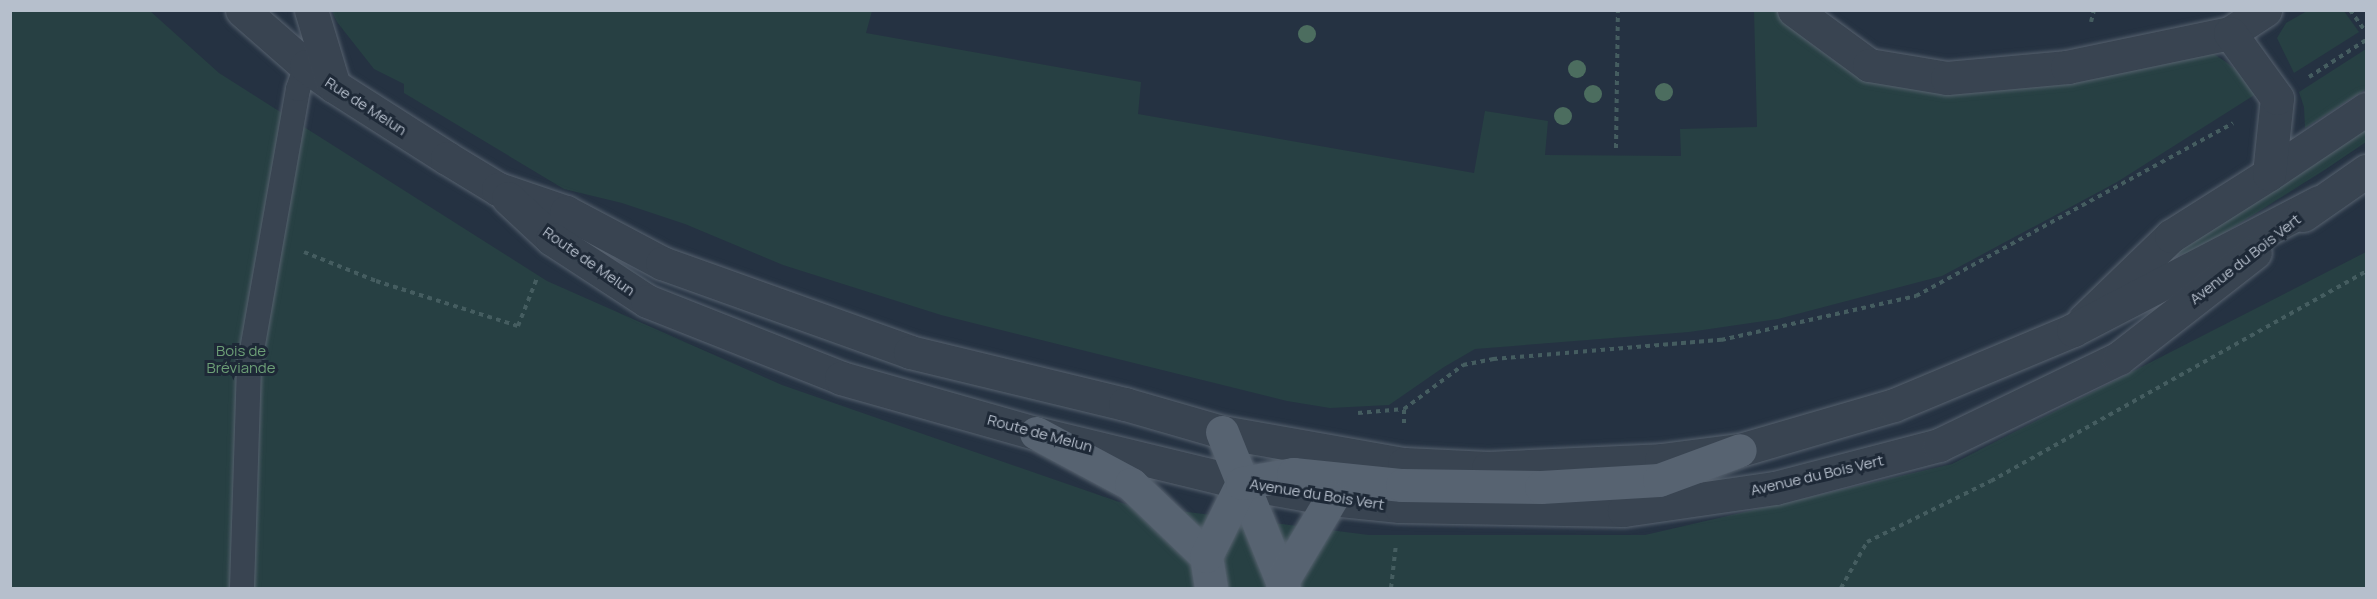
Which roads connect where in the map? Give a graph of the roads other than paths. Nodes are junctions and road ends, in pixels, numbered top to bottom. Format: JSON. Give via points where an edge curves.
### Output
{"nodes":[{"id":1,"x":311,"y":10,"type":"edge"},
{"id":2,"x":1794,"y":10,"type":"edge"},
{"id":3,"x":2265,"y":10,"type":"edge"},
{"id":4,"x":251,"y":14,"type":"edge"},
{"id":5,"x":2230,"y":33,"type":"junction"},
{"id":6,"x":306,"y":66,"type":"junction"},
{"id":7,"x":334,"y":86,"type":"junction"},
{"id":8,"x":2367,"y":109,"type":"edge"},
{"id":9,"x":2367,"y":171,"type":"edge"},
{"id":10,"x":2269,"y":174,"type":"junction"},
{"id":11,"x":498,"y":189,"type":"junction"},
{"id":12,"x":2319,"y":202,"type":"junction"},
{"id":13,"x":2073,"y":330,"type":"junction"},
{"id":14,"x":1036,"y":434,"type":"junction"},
{"id":15,"x":1236,"y":434,"type":"junction"},
{"id":16,"x":1740,"y":450,"type":"junction"},
{"id":17,"x":1242,"y":483,"type":"junction"},
{"id":18,"x":1331,"y":499,"type":"junction"},
{"id":19,"x":1206,"y":556,"type":"junction"},
{"id":20,"x":1283,"y":585,"type":"edge"},
{"id":21,"x":242,"y":588,"type":"edge"},
{"id":22,"x":1211,"y":588,"type":"edge"}],
"edges":[{"from":1,"to":7,"type":"street"},
{"from":2,"to":5,"type":"street","via":[[1869,65],[1947,78],[2067,67]]},
{"from":3,"to":5,"type":"street"},
{"from":4,"to":6,"type":"street","name":"Rue de Melun"},
{"from":5,"to":10,"type":"street","via":[[2277,98]]},
{"from":6,"to":7,"type":"street","name":"Rue de Melun"},
{"from":6,"to":21,"type":"lane","via":[[298,88],[249,367]]},
{"from":7,"to":11,"type":"street","name":"Rue de Melun"},
{"from":8,"to":10,"type":"street"},
{"from":9,"to":12,"type":"street","name":"Avenue du Bois Vert"},
{"from":10,"to":13,"type":"street","via":[[2171,236]]},
{"from":11,"to":14,"type":"street","name":"Route de Melun","via":[[552,239],[647,301],[842,378]]},
{"from":11,"to":15,"type":"street","name":"Route de Melun","via":[[566,212],[662,263],[910,352]]},
{"from":12,"to":13,"type":"street","name":"Avenue du Bois Vert"},
{"from":12,"to":18,"type":"street","name":"Avenue du Bois Vert","via":[[2119,358],[1939,445],[1775,488],[1624,510],[1400,506]]},
{"from":13,"to":16,"type":"street","name":"Avenue du Bois Vert","via":[[1894,405]]},
{"from":14,"to":17,"type":"street","name":"Route de Melun"},
{"from":14,"to":19,"type":"main road","via":[[1131,484]]},
{"from":15,"to":16,"type":"street","name":"Avenue du Bois Vert","via":[[1404,464],[1488,468],[1661,460]]},
{"from":15,"to":17,"type":"main road"},
{"from":16,"to":17,"type":"main road","via":[[1659,480],[1541,487],[1425,486],[1293,474]]},
{"from":17,"to":18,"type":"street","name":"Avenue du Bois Vert"},
{"from":17,"to":19,"type":"main road"},
{"from":17,"to":20,"type":"main road"},
{"from":18,"to":20,"type":"main road"},
{"from":19,"to":22,"type":"main road"}]}
